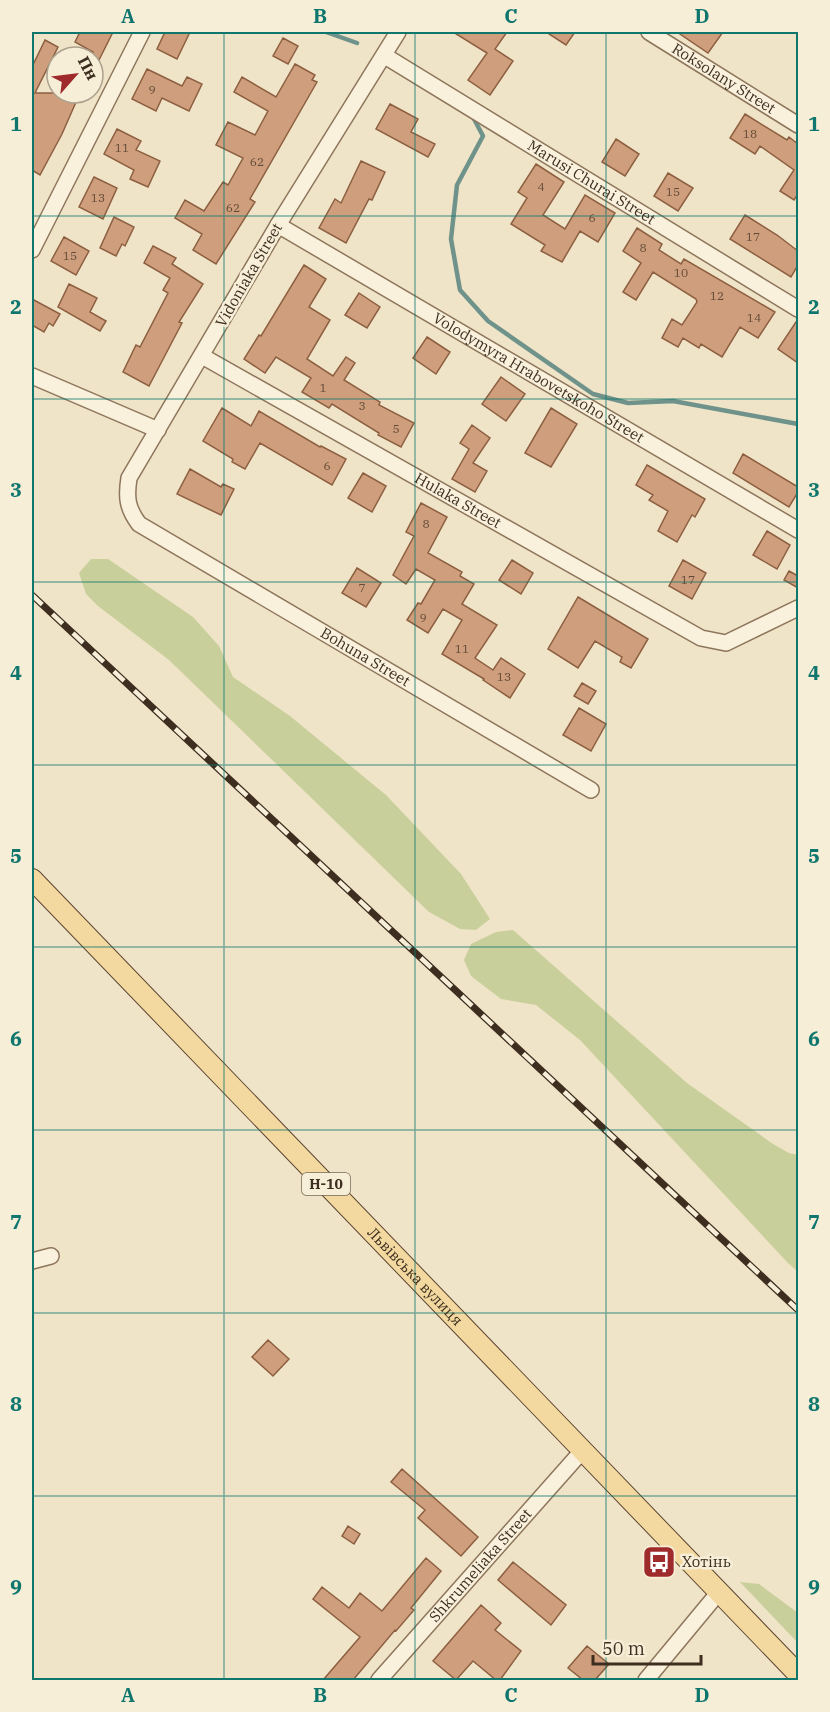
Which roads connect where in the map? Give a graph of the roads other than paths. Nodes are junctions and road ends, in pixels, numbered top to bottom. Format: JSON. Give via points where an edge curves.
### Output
{"nodes":[{"id":1,"x":142,"y":32,"type":"edge"},
{"id":2,"x":398,"y":32,"type":"edge"},
{"id":3,"x":649,"y":32,"type":"edge"},
{"id":4,"x":385,"y":56,"type":"junction"},
{"id":5,"x":798,"y":125,"type":"edge"},
{"id":6,"x":278,"y":225,"type":"junction"},
{"id":7,"x":32,"y":250,"type":"edge"},
{"id":8,"x":798,"y":309,"type":"edge"},
{"id":9,"x":202,"y":356,"type":"junction"},
{"id":10,"x":32,"y":376,"type":"edge"},
{"id":11,"x":158,"y":430,"type":"junction"},
{"id":12,"x":139,"y":524,"type":"joint"},
{"id":13,"x":798,"y":530,"type":"edge"},
{"id":14,"x":798,"y":608,"type":"edge"},
{"id":15,"x":591,"y":790,"type":"dead end"},
{"id":16,"x":32,"y":879,"type":"edge"},
{"id":17,"x":51,"y":1256,"type":"dead end"},
{"id":18,"x":32,"y":1261,"type":"edge"},
{"id":19,"x":583,"y":1450,"type":"junction"},
{"id":20,"x":719,"y":1592,"type":"junction"},
{"id":21,"x":798,"y":1674,"type":"edge"},
{"id":22,"x":379,"y":1680,"type":"edge"},
{"id":23,"x":646,"y":1680,"type":"edge"}],
"edges":[{"from":1,"to":7,"type":"street"},
{"from":2,"to":4,"type":"street","name":"Vidoniaka Street"},
{"from":3,"to":5,"type":"street","name":"Roksolany Street"},
{"from":4,"to":6,"type":"street","name":"Vidoniaka Street"},
{"from":4,"to":8,"type":"street","name":"Marusi Churai Street"},
{"from":6,"to":9,"type":"street","name":"Vidoniaka Street"},
{"from":6,"to":13,"type":"street","name":"Volodymyra Hrabovetskoho Street"},
{"from":9,"to":11,"type":"street","name":"Vidoniaka Street"},
{"from":9,"to":14,"type":"street","name":"Hulaka Street","via":[[701,638],[726,644]]},
{"from":10,"to":11,"type":"street"},
{"from":11,"to":12,"type":"street","name":"Vidoniaka Street","via":[[129,478],[127,503]]},
{"from":12,"to":15,"type":"street","name":"Bohuna Street"},
{"from":16,"to":19,"type":"main road","name":"Львівська вулиця","number":"Н-10"},
{"from":17,"to":18,"type":"street"},
{"from":19,"to":20,"type":"main road","name":"Львівська вулиця","number":"Н-10"},
{"from":19,"to":22,"type":"street","name":"Shkrumeliaka Street"},
{"from":20,"to":21,"type":"main road","name":"Львівська вулиця","number":"Н-10"},
{"from":20,"to":23,"type":"street"}]}
